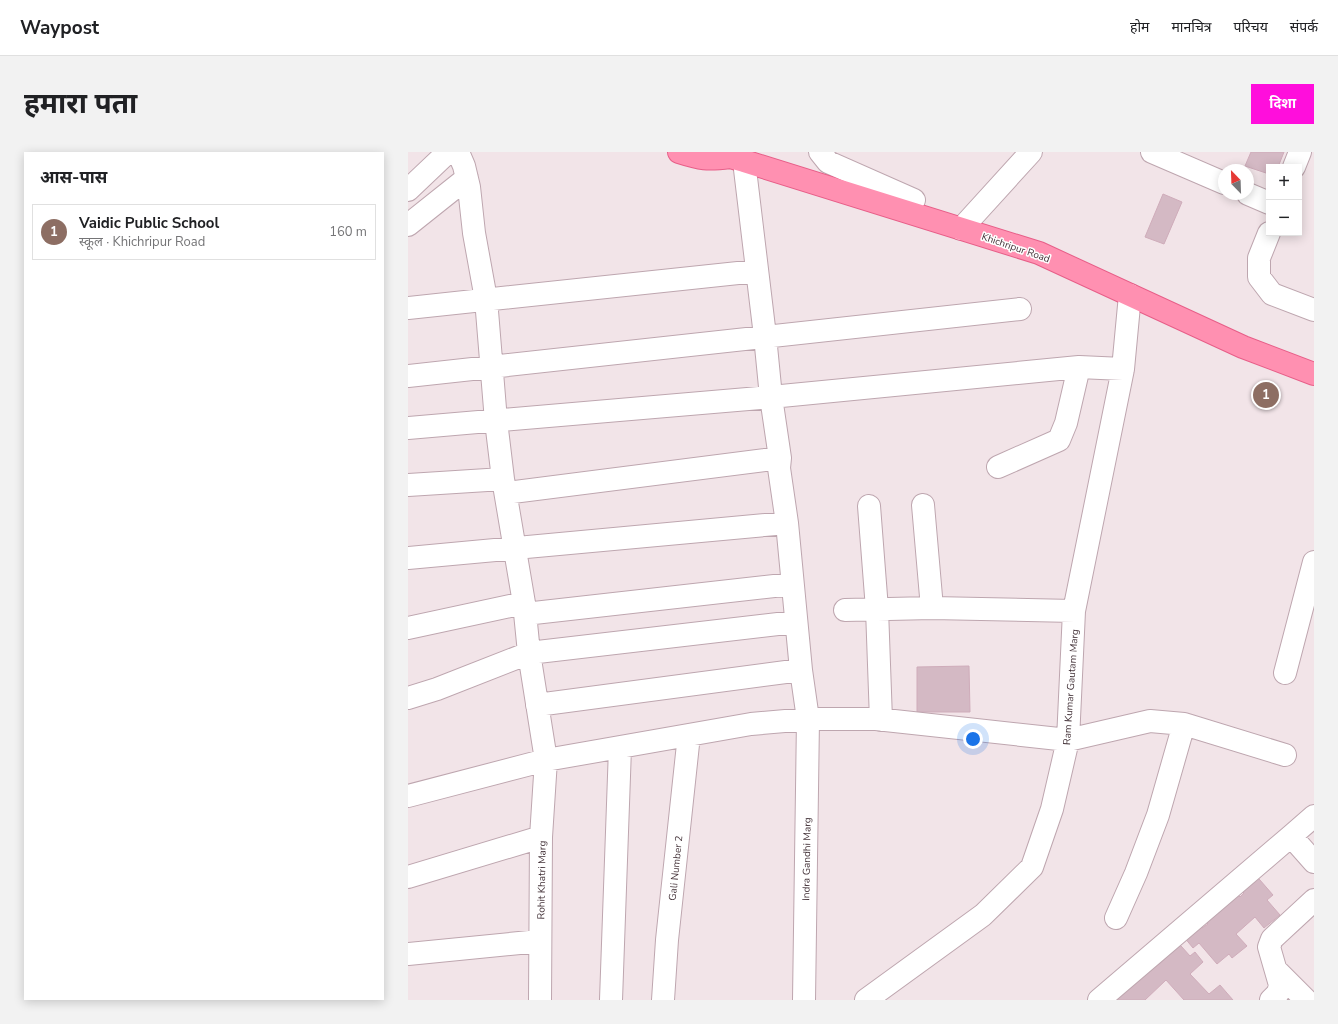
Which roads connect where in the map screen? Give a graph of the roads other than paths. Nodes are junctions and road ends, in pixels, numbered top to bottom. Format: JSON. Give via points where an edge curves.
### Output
{"nodes":[{"id":1,"x":448,"y":152,"type":"edge"},
{"id":2,"x":458,"y":152,"type":"edge"},
{"id":3,"x":679,"y":152,"type":"edge"},
{"id":4,"x":820,"y":152,"type":"edge"},
{"id":5,"x":1031,"y":152,"type":"edge"},
{"id":6,"x":1152,"y":152,"type":"edge"},
{"id":7,"x":1300,"y":152,"type":"edge"},
{"id":8,"x":732,"y":157,"type":"edge"},
{"id":9,"x":1295,"y":164,"type":"edge"},
{"id":10,"x":467,"y":178,"type":"junction"},
{"id":11,"x":1218,"y":180,"type":"edge"},
{"id":12,"x":408,"y":190,"type":"edge"},
{"id":13,"x":1254,"y":197,"type":"edge"},
{"id":14,"x":914,"y":200,"type":"dead end"},
{"id":15,"x":1266,"y":202,"type":"edge"},
{"id":16,"x":408,"y":225,"type":"edge"},
{"id":17,"x":961,"y":229,"type":"junction"},
{"id":18,"x":1268,"y":236,"type":"edge"},
{"id":19,"x":757,"y":271,"type":"junction"},
{"id":20,"x":1130,"y":295,"type":"junction"},
{"id":21,"x":486,"y":299,"type":"junction"},
{"id":22,"x":408,"y":308,"type":"edge"},
{"id":23,"x":1020,"y":309,"type":"dead end"},
{"id":24,"x":1314,"y":310,"type":"edge"},
{"id":25,"x":765,"y":336,"type":"junction"},
{"id":26,"x":1080,"y":367,"type":"junction"},
{"id":27,"x":491,"y":368,"type":"junction"},
{"id":28,"x":1123,"y":369,"type":"junction"},
{"id":29,"x":1314,"y":374,"type":"edge"},
{"id":30,"x":408,"y":376,"type":"edge"},
{"id":31,"x":771,"y":397,"type":"junction"},
{"id":32,"x":496,"y":421,"type":"junction"},
{"id":33,"x":408,"y":428,"type":"edge"},
{"id":34,"x":780,"y":458,"type":"junction"},
{"id":35,"x":998,"y":467,"type":"dead end"},
{"id":36,"x":408,"y":485,"type":"edge"},
{"id":37,"x":504,"y":486,"type":"junction"},
{"id":38,"x":923,"y":505,"type":"dead end"},
{"id":39,"x":869,"y":506,"type":"dead end"},
{"id":40,"x":787,"y":523,"type":"junction"},
{"id":41,"x":515,"y":549,"type":"junction"},
{"id":42,"x":408,"y":558,"type":"edge"},
{"id":43,"x":1314,"y":562,"type":"edge"},
{"id":44,"x":792,"y":584,"type":"junction"},
{"id":45,"x":524,"y":608,"type":"junction"},
{"id":46,"x":932,"y":608,"type":"junction"},
{"id":47,"x":877,"y":609,"type":"junction"},
{"id":48,"x":845,"y":610,"type":"dead end"},
{"id":49,"x":1074,"y":611,"type":"junction"},
{"id":50,"x":795,"y":622,"type":"junction"},
{"id":51,"x":408,"y":628,"type":"edge"},
{"id":52,"x":529,"y":653,"type":"junction"},
{"id":53,"x":801,"y":670,"type":"junction"},
{"id":54,"x":1284,"y":673,"type":"dead end"},
{"id":55,"x":408,"y":698,"type":"edge"},
{"id":56,"x":537,"y":705,"type":"junction"},
{"id":57,"x":808,"y":718,"type":"junction"},
{"id":58,"x":881,"y":720,"type":"junction"},
{"id":59,"x":1184,"y":724,"type":"junction"},
{"id":60,"x":689,"y":735,"type":"junction"},
{"id":61,"x":1068,"y":740,"type":"junction"},
{"id":62,"x":620,"y":748,"type":"junction"},
{"id":63,"x":1285,"y":755,"type":"dead end"},
{"id":64,"x":546,"y":760,"type":"junction"},
{"id":65,"x":408,"y":796,"type":"edge"},
{"id":66,"x":1314,"y":816,"type":"edge"},
{"id":67,"x":541,"y":836,"type":"junction"},
{"id":68,"x":1291,"y":836,"type":"junction"},
{"id":69,"x":1314,"y":862,"type":"edge"},
{"id":70,"x":408,"y":877,"type":"edge"},
{"id":71,"x":1314,"y":900,"type":"edge"},
{"id":72,"x":1116,"y":918,"type":"dead end"},
{"id":73,"x":540,"y":941,"type":"junction"},
{"id":74,"x":408,"y":954,"type":"edge"},
{"id":75,"x":1276,"y":970,"type":"junction"},
{"id":76,"x":540,"y":1000,"type":"edge"},
{"id":77,"x":612,"y":1000,"type":"edge"},
{"id":78,"x":663,"y":1000,"type":"edge"},
{"id":79,"x":804,"y":1000,"type":"edge"},
{"id":80,"x":866,"y":1000,"type":"edge"},
{"id":81,"x":1099,"y":1000,"type":"edge"},
{"id":82,"x":1271,"y":1000,"type":"edge"},
{"id":83,"x":1306,"y":1000,"type":"edge"}],
"edges":[{"from":1,"to":12,"type":"street"},
{"from":2,"to":10,"type":"street","name":"Rohit Khatri Marg"},
{"from":3,"to":8,"type":"main road","name":"Khichripur Road","via":[[699,159]]},
{"from":4,"to":14,"type":"street","via":[[828,162]]},
{"from":5,"to":17,"type":"street"},
{"from":6,"to":11,"type":"street"},
{"from":7,"to":9,"type":"street"},
{"from":8,"to":17,"type":"main road","name":"Khichripur Road"},
{"from":8,"to":19,"type":"street","name":"Indra Gandhi Marg"},
{"from":10,"to":16,"type":"street"},
{"from":10,"to":21,"type":"street","name":"Rohit Khatri Marg"},
{"from":13,"to":15,"type":"street"},
{"from":17,"to":20,"type":"main road","name":"Khichripur Road","via":[[1039,253]]},
{"from":18,"to":24,"type":"street","via":[[1260,258],[1259,277],[1272,294]]},
{"from":19,"to":21,"type":"street"},
{"from":19,"to":25,"type":"street","name":"Indra Gandhi Marg"},
{"from":20,"to":28,"type":"street","name":"Ram Kumar Gautam Marg"},
{"from":20,"to":29,"type":"main road","name":"Khichripur Road","via":[[1243,347]]},
{"from":21,"to":22,"type":"street"},
{"from":21,"to":27,"type":"street","name":"Rohit Khatri Marg"},
{"from":23,"to":25,"type":"street"},
{"from":25,"to":27,"type":"street"},
{"from":25,"to":31,"type":"street","name":"Indra Gandhi Marg"},
{"from":26,"to":28,"type":"street"},
{"from":26,"to":31,"type":"street"},
{"from":26,"to":35,"type":"street","via":[[1066,423],[1059,440]]},
{"from":27,"to":30,"type":"street"},
{"from":27,"to":32,"type":"street","name":"Rohit Khatri Marg"},
{"from":28,"to":49,"type":"street","name":"Ram Kumar Gautam Marg"},
{"from":31,"to":32,"type":"street"},
{"from":31,"to":34,"type":"street","name":"Indra Gandhi Marg"},
{"from":32,"to":33,"type":"street"},
{"from":32,"to":37,"type":"street","name":"Rohit Khatri Marg"},
{"from":34,"to":37,"type":"street"},
{"from":34,"to":40,"type":"street","name":"Indra Gandhi Marg","via":[[779,468]]},
{"from":36,"to":37,"type":"street"},
{"from":37,"to":41,"type":"street","name":"Rohit Khatri Marg"},
{"from":38,"to":46,"type":"street"},
{"from":39,"to":47,"type":"street"},
{"from":40,"to":41,"type":"street"},
{"from":40,"to":44,"type":"street","name":"Indra Gandhi Marg"},
{"from":41,"to":42,"type":"street"},
{"from":41,"to":45,"type":"street","name":"Rohit Khatri Marg"},
{"from":43,"to":54,"type":"street"},
{"from":44,"to":45,"type":"street"},
{"from":44,"to":50,"type":"street","name":"Indra Gandhi Marg"},
{"from":45,"to":51,"type":"street"},
{"from":45,"to":52,"type":"street","name":"Rohit Khatri Marg"},
{"from":46,"to":47,"type":"street"},
{"from":46,"to":49,"type":"street"},
{"from":47,"to":48,"type":"street"},
{"from":47,"to":58,"type":"street"},
{"from":49,"to":61,"type":"street","name":"Ram Kumar Gautam Marg"},
{"from":50,"to":52,"type":"street"},
{"from":50,"to":53,"type":"street","name":"Indra Gandhi Marg"},
{"from":52,"to":55,"type":"street"},
{"from":52,"to":56,"type":"street","name":"Rohit Khatri Marg"},
{"from":53,"to":56,"type":"street"},
{"from":53,"to":57,"type":"street","name":"Indra Gandhi Marg"},
{"from":56,"to":64,"type":"street","name":"Rohit Khatri Marg"},
{"from":57,"to":58,"type":"street"},
{"from":57,"to":60,"type":"street"},
{"from":57,"to":79,"type":"street","name":"Indra Gandhi Marg"},
{"from":58,"to":61,"type":"street"},
{"from":59,"to":61,"type":"street","via":[[1150,721]]},
{"from":59,"to":63,"type":"street"},
{"from":59,"to":72,"type":"street","via":[[1158,815]]},
{"from":60,"to":62,"type":"street"},
{"from":60,"to":78,"type":"street","name":"Gali Number 2"},
{"from":61,"to":80,"type":"street","name":"Ram Kumar Gautam Marg","via":[[1052,809],[1032,867],[983,915]]},
{"from":62,"to":64,"type":"street"},
{"from":62,"to":77,"type":"street"},
{"from":64,"to":65,"type":"street"},
{"from":64,"to":67,"type":"street","name":"Rohit Khatri Marg"},
{"from":66,"to":68,"type":"street"},
{"from":67,"to":70,"type":"street"},
{"from":67,"to":73,"type":"street","name":"Rohit Khatri Marg"},
{"from":68,"to":69,"type":"street"},
{"from":68,"to":81,"type":"street"},
{"from":71,"to":75,"type":"street","via":[[1272,939],[1269,947]]},
{"from":73,"to":74,"type":"street"},
{"from":73,"to":76,"type":"street","name":"Rohit Khatri Marg"},
{"from":75,"to":82,"type":"street","via":[[1280,985],[1278,993]]},
{"from":75,"to":83,"type":"street"}]}
